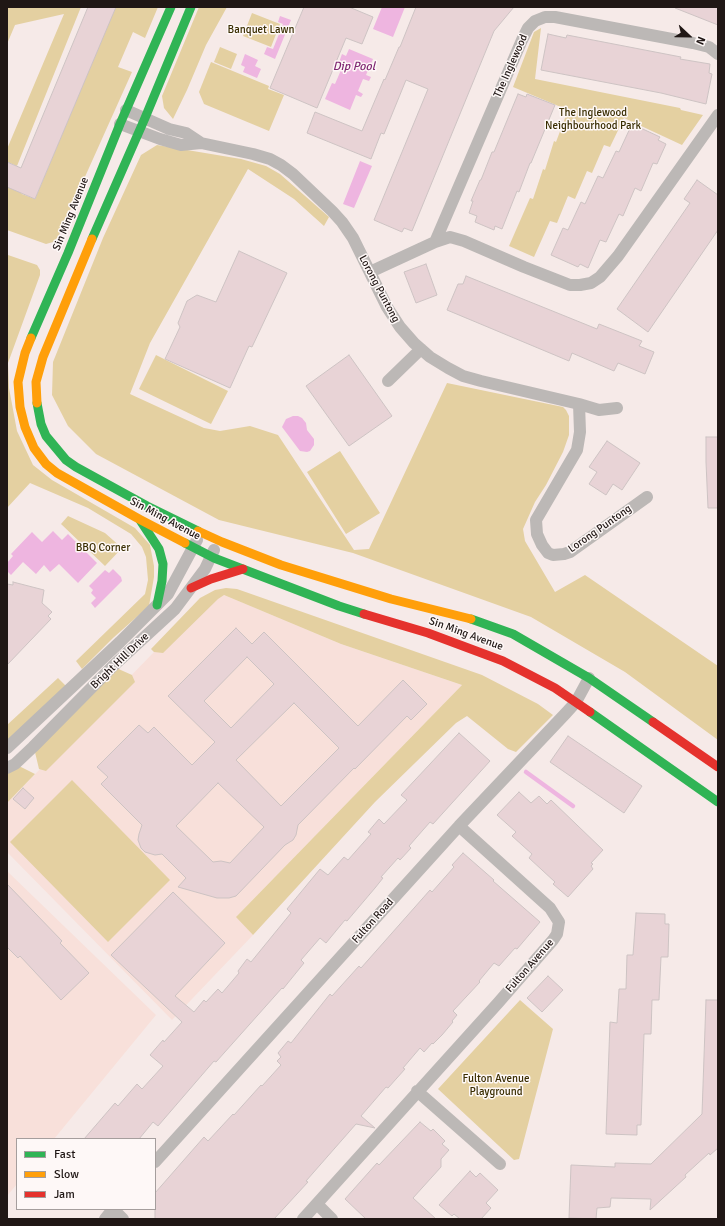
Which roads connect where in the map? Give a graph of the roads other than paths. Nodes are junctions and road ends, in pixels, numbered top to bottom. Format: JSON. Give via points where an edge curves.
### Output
{"nodes":[{"id":1,"x":171,"y":7,"type":"edge"},
{"id":2,"x":191,"y":7,"type":"edge"},
{"id":3,"x":718,"y":54,"type":"edge"},
{"id":4,"x":126,"y":110,"type":"junction"},
{"id":5,"x":718,"y":115,"type":"edge"},
{"id":6,"x":145,"y":118,"type":"junction"},
{"id":7,"x":120,"y":124,"type":"junction"},
{"id":8,"x":139,"y":132,"type":"junction"},
{"id":9,"x":201,"y":143,"type":"junction"},
{"id":10,"x":435,"y":242,"type":"junction"},
{"id":11,"x":370,"y":272,"type":"junction"},
{"id":12,"x":421,"y":349,"type":"junction"},
{"id":13,"x":388,"y":381,"type":"dead end"},
{"id":14,"x":579,"y":404,"type":"junction"},
{"id":15,"x":617,"y":408,"type":"dead end"},
{"id":16,"x":647,"y":497,"type":"dead end"},
{"id":17,"x":139,"y":519,"type":"junction"},
{"id":18,"x":201,"y":532,"type":"junction"},
{"id":19,"x":218,"y":540,"type":"junction"},
{"id":20,"x":193,"y":548,"type":"junction"},
{"id":21,"x":211,"y":556,"type":"junction"},
{"id":22,"x":243,"y":569,"type":"junction"},
{"id":23,"x":191,"y":588,"type":"junction"},
{"id":24,"x":158,"y":605,"type":"junction"},
{"id":25,"x":590,"y":678,"type":"junction"},
{"id":26,"x":576,"y":702,"type":"junction"},
{"id":27,"x":7,"y":748,"type":"edge"},
{"id":28,"x":718,"y":767,"type":"edge"},
{"id":29,"x":7,"y":768,"type":"edge"},
{"id":30,"x":718,"y":802,"type":"edge"},
{"id":31,"x":459,"y":826,"type":"junction"},
{"id":32,"x":417,"y":1091,"type":"junction"},
{"id":33,"x":156,"y":1161,"type":"edge"},
{"id":34,"x":500,"y":1164,"type":"dead end"},
{"id":35,"x":317,"y":1204,"type":"junction"},
{"id":36,"x":112,"y":1210,"type":"edge"},
{"id":37,"x":114,"y":1210,"type":"edge"},
{"id":38,"x":104,"y":1219,"type":"edge"},
{"id":39,"x":123,"y":1219,"type":"edge"},
{"id":40,"x":303,"y":1219,"type":"edge"},
{"id":41,"x":332,"y":1219,"type":"edge"}],
"edges":[{"from":1,"to":4,"type":"main road","name":"Sin Ming Avenue"},
{"from":2,"to":6,"type":"main road","name":"Sin Ming Avenue"},
{"from":3,"to":10,"type":"street","name":"The Inglewood","via":[[693,43],[555,17],[535,21],[522,40]]},
{"from":4,"to":6,"type":"street","name":"Lorong Puntong"},
{"from":4,"to":7,"type":"main road","name":"Sin Ming Avenue"},
{"from":5,"to":10,"type":"street","via":[[618,256],[600,277],[590,283],[570,285],[457,238],[450,237]]},
{"from":6,"to":8,"type":"main road","name":"Sin Ming Avenue"},
{"from":6,"to":9,"type":"street","name":"Lorong Puntong","via":[[169,129],[186,133]]},
{"from":7,"to":8,"type":"street","name":"Lorong Puntong"},
{"from":7,"to":17,"type":"main road","name":"Sin Ming Avenue","via":[[25,353],[18,382],[20,408],[25,427],[34,448],[46,464],[79,487]]},
{"from":8,"to":9,"type":"street","name":"Lorong Puntong","via":[[181,145]]},
{"from":8,"to":18,"type":"main road","name":"Sin Ming Avenue","via":[[43,357],[36,382],[37,405],[46,436],[66,460],[146,506]]},
{"from":9,"to":11,"type":"street","name":"Lorong Puntong","via":[[270,159],[287,170],[342,222]]},
{"from":10,"to":11,"type":"street"},
{"from":11,"to":12,"type":"street","name":"Lorong Puntong","via":[[400,328]]},
{"from":12,"to":13,"type":"street"},
{"from":12,"to":14,"type":"street","name":"Lorong Puntong","via":[[436,361],[464,376]]},
{"from":14,"to":15,"type":"street","name":"Lorong Puntong","via":[[599,410]]},
{"from":14,"to":16,"type":"street","name":"Lorong Puntong","via":[[580,432],[577,450],[536,520],[537,534],[542,545],[548,553],[570,552]]},
{"from":17,"to":20,"type":"main road","name":"Sin Ming Avenue"},
{"from":17,"to":24,"type":"main road","via":[[158,549],[163,564]]},
{"from":18,"to":19,"type":"main road","name":"Sin Ming Avenue"},
{"from":18,"to":20,"type":"street","name":"Bright Hill Drive"},
{"from":19,"to":21,"type":"street","name":"Bright Hill Drive"},
{"from":19,"to":25,"type":"main road","name":"Sin Ming Avenue","via":[[281,565],[498,628]]},
{"from":20,"to":21,"type":"main road","name":"Sin Ming Avenue"},
{"from":20,"to":24,"type":"street","name":"Bright Hill Drive","via":[[168,594]]},
{"from":21,"to":22,"type":"main road","name":"Sin Ming Avenue"},
{"from":21,"to":23,"type":"street","name":"Bright Hill Drive"},
{"from":22,"to":23,"type":"main road"},
{"from":22,"to":26,"type":"main road","name":"Sin Ming Avenue","via":[[339,606],[428,633],[503,661]]},
{"from":23,"to":29,"type":"street","name":"Bright Hill Drive","via":[[175,608],[33,747]]},
{"from":24,"to":27,"type":"street","name":"Bright Hill Drive"},
{"from":25,"to":26,"type":"street","name":"Fulton Road"},
{"from":25,"to":28,"type":"main road","name":"Sin Ming Avenue"},
{"from":26,"to":30,"type":"main road","name":"Sin Ming Avenue"},
{"from":26,"to":31,"type":"street","name":"Fulton Road"},
{"from":31,"to":32,"type":"street","name":"Fulton Avenue","via":[[550,908],[558,919],[559,926],[553,940]]},
{"from":31,"to":33,"type":"street","name":"Fulton Road"},
{"from":32,"to":34,"type":"street"},
{"from":32,"to":35,"type":"street","name":"Fulton Avenue"},
{"from":35,"to":40,"type":"street","name":"Fulton Avenue"},
{"from":35,"to":41,"type":"street"},
{"from":36,"to":38,"type":"street"},
{"from":37,"to":39,"type":"street"}]}
